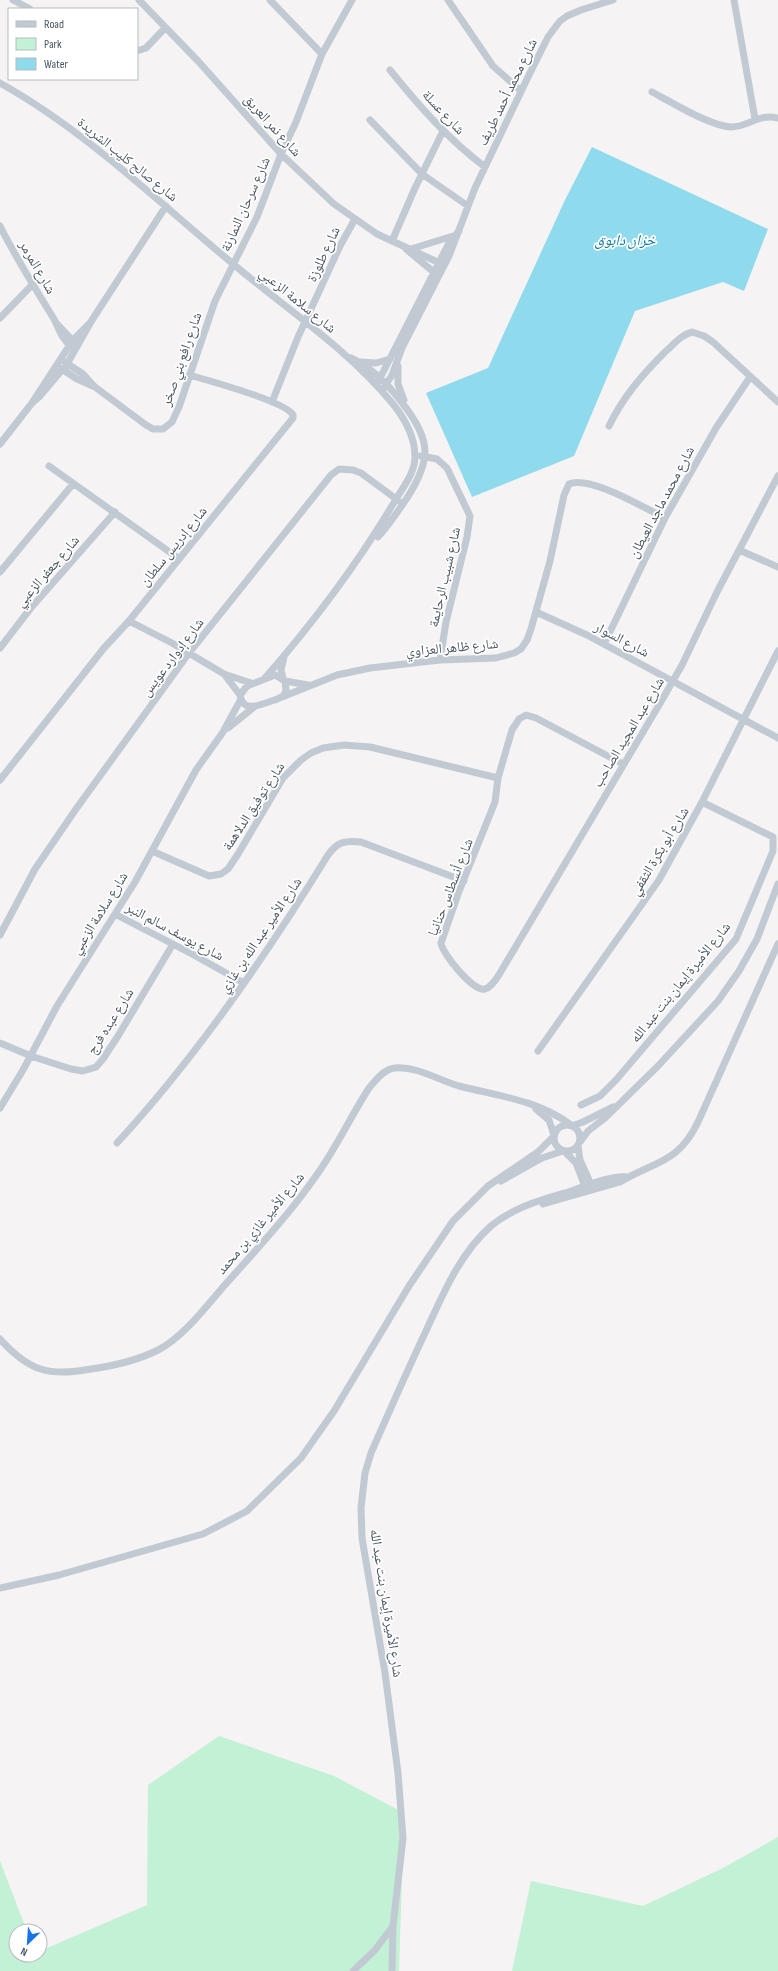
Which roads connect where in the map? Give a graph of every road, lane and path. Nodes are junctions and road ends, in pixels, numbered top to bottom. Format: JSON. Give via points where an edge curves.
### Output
{"nodes":[{"id":1,"x":13,"y":0,"type":"edge"},
{"id":2,"x":139,"y":0,"type":"edge"},
{"id":3,"x":270,"y":0,"type":"edge"},
{"id":4,"x":352,"y":0,"type":"edge"},
{"id":5,"x":448,"y":0,"type":"edge"},
{"id":6,"x":613,"y":0,"type":"edge"},
{"id":7,"x":734,"y":0,"type":"edge"},
{"id":8,"x":28,"y":8,"type":"edge"},
{"id":9,"x":166,"y":28,"type":"junction"},
{"id":10,"x":138,"y":51,"type":"edge"},
{"id":11,"x":322,"y":54,"type":"junction"},
{"id":12,"x":390,"y":70,"type":"dead end"},
{"id":13,"x":0,"y":83,"type":"edge"},
{"id":14,"x":521,"y":91,"type":"junction"},
{"id":15,"x":652,"y":92,"type":"dead end"},
{"id":16,"x":778,"y":118,"type":"edge"},
{"id":17,"x":755,"y":119,"type":"junction"},
{"id":18,"x":370,"y":120,"type":"dead end"},
{"id":19,"x":443,"y":131,"type":"junction"},
{"id":20,"x":281,"y":154,"type":"junction"},
{"id":21,"x":485,"y":167,"type":"junction"},
{"id":22,"x":422,"y":174,"type":"junction"},
{"id":23,"x":166,"y":206,"type":"junction"},
{"id":24,"x":468,"y":206,"type":"junction"},
{"id":25,"x":354,"y":220,"type":"junction"},
{"id":26,"x":0,"y":226,"type":"edge"},
{"id":27,"x":459,"y":230,"type":"junction"},
{"id":28,"x":453,"y":236,"type":"junction"},
{"id":29,"x":392,"y":241,"type":"junction"},
{"id":30,"x":408,"y":249,"type":"junction"},
{"id":31,"x":233,"y":264,"type":"junction"},
{"id":32,"x":441,"y":264,"type":"junction"},
{"id":33,"x":436,"y":274,"type":"junction"},
{"id":34,"x":32,"y":285,"type":"junction"},
{"id":35,"x":0,"y":318,"type":"edge"},
{"id":36,"x":92,"y":320,"type":"junction"},
{"id":37,"x":306,"y":321,"type":"junction"},
{"id":38,"x":71,"y":343,"type":"junction"},
{"id":39,"x":77,"y":348,"type":"junction"},
{"id":40,"x":347,"y":356,"type":"junction"},
{"id":41,"x":390,"y":359,"type":"junction"},
{"id":42,"x":398,"y":361,"type":"junction"},
{"id":43,"x":359,"y":362,"type":"junction"},
{"id":44,"x":67,"y":364,"type":"junction"},
{"id":45,"x":60,"y":365,"type":"junction"},
{"id":46,"x":189,"y":375,"type":"junction"},
{"id":47,"x":750,"y":377,"type":"junction"},
{"id":48,"x":381,"y":378,"type":"junction"},
{"id":49,"x":387,"y":384,"type":"junction"},
{"id":50,"x":376,"y":385,"type":"junction"},
{"id":51,"x":95,"y":387,"type":"junction"},
{"id":52,"x":382,"y":391,"type":"junction"},
{"id":53,"x":272,"y":402,"type":"junction"},
{"id":54,"x":778,"y":402,"type":"edge"},
{"id":55,"x":408,"y":410,"type":"junction"},
{"id":56,"x":609,"y":426,"type":"dead end"},
{"id":57,"x":0,"y":444,"type":"edge"},
{"id":58,"x":415,"y":455,"type":"junction"},
{"id":59,"x":426,"y":456,"type":"junction"},
{"id":60,"x":49,"y":466,"type":"dead end"},
{"id":61,"x":778,"y":476,"type":"edge"},
{"id":62,"x":73,"y":484,"type":"junction"},
{"id":63,"x":396,"y":499,"type":"junction"},
{"id":64,"x":403,"y":504,"type":"junction"},
{"id":65,"x":114,"y":512,"type":"junction"},
{"id":66,"x":665,"y":518,"type":"junction"},
{"id":67,"x":739,"y":550,"type":"junction"},
{"id":68,"x":363,"y":551,"type":"junction"},
{"id":69,"x":178,"y":558,"type":"junction"},
{"id":70,"x":778,"y":567,"type":"edge"},
{"id":71,"x":0,"y":572,"type":"edge"},
{"id":72,"x":536,"y":612,"type":"junction"},
{"id":73,"x":129,"y":621,"type":"junction"},
{"id":74,"x":604,"y":644,"type":"junction"},
{"id":75,"x":0,"y":648,"type":"edge"},
{"id":76,"x":778,"y":651,"type":"edge"},
{"id":77,"x":189,"y":653,"type":"junction"},
{"id":78,"x":284,"y":656,"type":"junction"},
{"id":79,"x":440,"y":660,"type":"junction"},
{"id":80,"x":224,"y":674,"type":"junction"},
{"id":81,"x":264,"y":678,"type":"junction"},
{"id":82,"x":284,"y":680,"type":"junction"},
{"id":83,"x":673,"y":682,"type":"junction"},
{"id":84,"x":251,"y":684,"type":"junction"},
{"id":85,"x":310,"y":685,"type":"junction"},
{"id":86,"x":240,"y":697,"type":"junction"},
{"id":87,"x":282,"y":697,"type":"junction"},
{"id":88,"x":254,"y":707,"type":"junction"},
{"id":89,"x":743,"y":720,"type":"junction"},
{"id":90,"x":223,"y":732,"type":"junction"},
{"id":91,"x":778,"y":738,"type":"edge"},
{"id":92,"x":623,"y":764,"type":"junction"},
{"id":93,"x":498,"y":778,"type":"junction"},
{"id":94,"x":0,"y":780,"type":"edge"},
{"id":95,"x":702,"y":802,"type":"junction"},
{"id":96,"x":152,"y":850,"type":"junction"},
{"id":97,"x":464,"y":881,"type":"junction"},
{"id":98,"x":778,"y":884,"type":"edge"},
{"id":99,"x":115,"y":914,"type":"junction"},
{"id":100,"x":0,"y":935,"type":"edge"},
{"id":101,"x":173,"y":944,"type":"junction"},
{"id":102,"x":778,"y":944,"type":"edge"},
{"id":103,"x":244,"y":983,"type":"junction"},
{"id":104,"x":483,"y":989,"type":"joint"},
{"id":105,"x":0,"y":1043,"type":"edge"},
{"id":106,"x":538,"y":1051,"type":"dead end"},
{"id":107,"x":31,"y":1056,"type":"junction"},
{"id":108,"x":518,"y":1100,"type":"junction"},
{"id":109,"x":581,"y":1105,"type":"dead end"},
{"id":110,"x":615,"y":1107,"type":"junction"},
{"id":111,"x":0,"y":1108,"type":"edge"},
{"id":112,"x":571,"y":1126,"type":"junction"},
{"id":113,"x":554,"y":1136,"type":"junction"},
{"id":114,"x":117,"y":1143,"type":"dead end"},
{"id":115,"x":579,"y":1144,"type":"junction"},
{"id":116,"x":564,"y":1152,"type":"junction"},
{"id":117,"x":590,"y":1188,"type":"junction"},
{"id":118,"x":451,"y":1227,"type":"junction"},
{"id":119,"x":0,"y":1339,"type":"edge"},
{"id":120,"x":0,"y":1588,"type":"edge"},
{"id":121,"x":393,"y":1926,"type":"junction"},
{"id":122,"x":353,"y":1971,"type":"edge"},
{"id":123,"x":392,"y":1971,"type":"edge"}],
"edges":[{"from":1,"to":8,"type":"street"},
{"from":2,"to":9,"type":"street","name":"شارع نمر العريق"},
{"from":3,"to":11,"type":"street"},
{"from":4,"to":11,"type":"street","name":"شارع سرحان النمارنة"},
{"from":5,"to":14,"type":"street","via":[[493,66]]},
{"from":6,"to":14,"type":"street","name":"شارع محمد أحمد طريف","via":[[581,10],[560,21],[541,50]]},
{"from":7,"to":17,"type":"street"},
{"from":9,"to":10,"type":"street","via":[[146,48]]},
{"from":9,"to":20,"type":"street","name":"شارع نمر العريق"},
{"from":11,"to":20,"type":"street","name":"شارع سرحان النمارنة"},
{"from":12,"to":19,"type":"street","name":"شارع عسلة"},
{"from":13,"to":23,"type":"street","name":"شارع صالح كليب الشريدة","via":[[62,123]]},
{"from":14,"to":21,"type":"street","name":"شارع محمد أحمد طريف"},
{"from":15,"to":17,"type":"street","via":[[720,125],[737,126]]},
{"from":16,"to":17,"type":"street","via":[[762,116]]},
{"from":18,"to":22,"type":"street"},
{"from":19,"to":21,"type":"street","name":"شارع عسلة"},
{"from":19,"to":22,"type":"street"},
{"from":20,"to":25,"type":"street","name":"شارع نمر العريق"},
{"from":20,"to":31,"type":"street","name":"شارع سرحان النمارنة","via":[[257,218]]},
{"from":21,"to":24,"type":"street","name":"شارع محمد أحمد طريف"},
{"from":22,"to":24,"type":"street"},
{"from":22,"to":29,"type":"street"},
{"from":23,"to":31,"type":"street","name":"شارع صالح كليب الشريدة"},
{"from":23,"to":36,"type":"street"},
{"from":24,"to":27,"type":"street","name":"شارع محمد أحمد طريف"},
{"from":25,"to":29,"type":"street","name":"شارع نمر العريق"},
{"from":25,"to":37,"type":"street","name":"شارع طلوزة"},
{"from":26,"to":34,"type":"street","name":"شارع المرمر"},
{"from":27,"to":28,"type":"street","name":"شارع محمد أحمد طريف"},
{"from":27,"to":32,"type":"street","name":"شارع محمد أحمد طريف","via":[[455,243]]},
{"from":28,"to":30,"type":"street"},
{"from":28,"to":32,"type":"street","name":"شارع محمد أحمد طريف"},
{"from":29,"to":30,"type":"street","name":"شارع نمر العريق"},
{"from":30,"to":32,"type":"street","name":"شارع نمر العريق"},
{"from":30,"to":33,"type":"street","name":"شارع نمر العريق"},
{"from":31,"to":37,"type":"street","name":"شارع سلامة الزعبي"},
{"from":31,"to":46,"type":"street","name":"شارع رافع بني صخر","via":[[215,301]]},
{"from":32,"to":33,"type":"street","name":"شارع محمد أحمد طريف"},
{"from":33,"to":41,"type":"street","name":"شارع محمد أحمد طريف"},
{"from":33,"to":42,"type":"street","name":"شارع محمد أحمد طريف"},
{"from":34,"to":35,"type":"street"},
{"from":34,"to":38,"type":"street","name":"شارع المرمر"},
{"from":36,"to":38,"type":"street"},
{"from":36,"to":39,"type":"street"},
{"from":37,"to":40,"type":"street","name":"شارع سلامة الزعبي"},
{"from":37,"to":53,"type":"street","name":"شارع طلوزة"},
{"from":38,"to":39,"type":"street","name":"شارع المرمر"},
{"from":38,"to":45,"type":"street"},
{"from":39,"to":44,"type":"street"},
{"from":40,"to":43,"type":"street","name":"شارع سلامة الزعبي"},
{"from":40,"to":50,"type":"street","name":"شارع سلامة الزعبي"},
{"from":41,"to":43,"type":"street","via":[[376,363]]},
{"from":41,"to":48,"type":"street","name":"شارع محمد أحمد طريف"},
{"from":42,"to":49,"type":"street","name":"شارع محمد أحمد طريف"},
{"from":42,"to":55,"type":"street","via":[[398,384]]},
{"from":43,"to":48,"type":"street","name":"شارع سلامة الزعبي"},
{"from":44,"to":45,"type":"street"},
{"from":44,"to":51,"type":"street","name":"شارع رافع بني صخر","via":[[83,374]]},
{"from":45,"to":51,"type":"street","name":"شارع رافع بني صخر"},
{"from":45,"to":57,"type":"street"},
{"from":46,"to":51,"type":"street","name":"شارع رافع بني صخر","via":[[172,422],[159,429],[146,426]]},
{"from":46,"to":53,"type":"street","name":"شارع إدريس سلطان"},
{"from":47,"to":54,"type":"street"},
{"from":47,"to":56,"type":"street","via":[[704,336],[692,332],[686,334],[640,378],[620,405]]},
{"from":47,"to":66,"type":"street","name":"شارع محمد ماجد العيطان","via":[[716,428]]},
{"from":48,"to":49,"type":"street","name":"شارع سلامة الزعبي"},
{"from":48,"to":50,"type":"street","name":"شارع محمد أحمد طريف"},
{"from":49,"to":52,"type":"street","name":"شارع محمد أحمد طريف"},
{"from":49,"to":55,"type":"street","name":"شارع سلامة الزعبي"},
{"from":50,"to":52,"type":"street","name":"شارع سلامة الزعبي"},
{"from":52,"to":58,"type":"street","name":"شارع سلامة الزعبي","via":[[408,426]]},
{"from":53,"to":69,"type":"street","name":"شارع إدريس سلطان","via":[[292,412],[291,422]]},
{"from":55,"to":59,"type":"street","name":"شارع سلامة الزعبي","via":[[423,436]]},
{"from":58,"to":59,"type":"street","name":"شارع شبيب الرحايمة"},
{"from":58,"to":63,"type":"street","name":"شارع سلامة الزعبي","via":[[413,468]]},
{"from":59,"to":64,"type":"street","name":"شارع سلامة الزعبي","via":[[420,475]]},
{"from":59,"to":79,"type":"street","name":"شارع شبيب الرحايمة","via":[[443,463],[447,468],[470,516]]},
{"from":60,"to":62,"type":"street"},
{"from":61,"to":67,"type":"street","name":"شارع عبد المجيد الصاحب"},
{"from":62,"to":65,"type":"street"},
{"from":62,"to":71,"type":"street"},
{"from":63,"to":64,"type":"street","name":"شارع إدوارد عويس"},
{"from":63,"to":68,"type":"street","name":"شارع سلامة الزعبي"},
{"from":63,"to":77,"type":"street","name":"شارع إدوارد عويس","via":[[353,470],[346,468],[336,471]]},
{"from":64,"to":68,"type":"street","name":"شارع سلامة الزعبي"},
{"from":65,"to":69,"type":"street"},
{"from":65,"to":75,"type":"street","name":"شارع جعفر الزعبي"},
{"from":66,"to":72,"type":"street","name":"شارع ظاهر العزاوي","via":[[594,485],[579,481],[569,484],[564,495]]},
{"from":66,"to":74,"type":"street","name":"شارع محمد ماجد العيطان"},
{"from":67,"to":70,"type":"street"},
{"from":67,"to":83,"type":"street","name":"شارع عبد المجيد الصاحب"},
{"from":68,"to":78,"type":"street","name":"شارع سلامة الزعبي"},
{"from":69,"to":73,"type":"street","name":"شارع إدريس سلطان"},
{"from":72,"to":74,"type":"street","name":"شارع السوار"},
{"from":72,"to":79,"type":"street","name":"شارع ظاهر العزاوي","via":[[527,640],[521,649],[514,653],[496,658]]},
{"from":73,"to":77,"type":"street"},
{"from":73,"to":94,"type":"street","name":"شارع إدريس سلطان","via":[[104,648]]},
{"from":74,"to":83,"type":"street","name":"شارع السوار"},
{"from":76,"to":89,"type":"street","name":"شارع أبو بكرة الثقفي"},
{"from":77,"to":80,"type":"street"},
{"from":77,"to":100,"type":"street","name":"شارع إدوارد عويس","via":[[44,854]]},
{"from":78,"to":81,"type":"street","name":"شارع سلامة الزعبي"},
{"from":78,"to":82,"type":"street"},
{"from":79,"to":85,"type":"street","name":"شارع ظاهر العزاوي","via":[[370,668],[337,675]]},
{"from":80,"to":84,"type":"street"},
{"from":80,"to":86,"type":"street"},
{"from":81,"to":82,"type":"street","name":"شارع ظاهر العزاوي","via":[[275,675]]},
{"from":81,"to":84,"type":"street"},
{"from":82,"to":85,"type":"street","name":"شارع ظاهر العزاوي"},
{"from":82,"to":87,"type":"street","via":[[286,690]]},
{"from":83,"to":89,"type":"street","name":"شارع السوار"},
{"from":83,"to":92,"type":"street","name":"شارع عبد المجيد الصاحب"},
{"from":84,"to":86,"type":"street","name":"شارع سلامة الزعبي","via":[[244,688]]},
{"from":85,"to":87,"type":"street","name":"شارع ظاهر العزاوي"},
{"from":86,"to":88,"type":"street","via":[[246,706]]},
{"from":86,"to":90,"type":"street","name":"شارع سلامة الزعبي"},
{"from":87,"to":88,"type":"street","name":"شارع ظاهر العزاوي"},
{"from":88,"to":90,"type":"street","name":"شارع سلامة الزعبي"},
{"from":89,"to":91,"type":"street","name":"شارع السوار"},
{"from":89,"to":95,"type":"street","name":"شارع أبو بكرة الثقفي"},
{"from":90,"to":96,"type":"street","name":"شارع سلامة الزعبي","via":[[196,770]]},
{"from":92,"to":93,"type":"street","name":"شارع أنسطاس حنانيا","via":[[536,718],[526,716],[519,719],[512,730]]},
{"from":92,"to":104,"type":"street","name":"شارع عبد المجيد الصاحب","via":[[527,931],[494,982]]},
{"from":93,"to":96,"type":"street","name":"شارع توفيق الدلاهمة","via":[[370,747],[344,745],[323,748],[301,760],[283,778],[238,854],[228,869],[221,874],[215,877],[202,874]]},
{"from":93,"to":97,"type":"street","name":"شارع أنسطاس حنانيا","via":[[495,802]]},
{"from":95,"to":106,"type":"street","name":"شارع أبو بكرة الثقفي","via":[[650,893]]},
{"from":95,"to":109,"type":"street","name":"شارع الأميرة إيمان بنت عبد الله","via":[[773,837],[773,851],[745,922],[736,939],[616,1080],[600,1096]]},
{"from":96,"to":99,"type":"street","name":"شارع سلامة الزعبي"},
{"from":97,"to":103,"type":"street","name":"شارع الأمير عبد الله بن غازي","via":[[361,842],[338,843],[328,854],[271,946]]},
{"from":97,"to":104,"type":"street","name":"شارع أنسطاس حنانيا","via":[[442,937],[442,948],[465,977]]},
{"from":98,"to":110,"type":"street","via":[[757,939],[729,986],[679,1045]]},
{"from":99,"to":101,"type":"street","name":"شارع يوسف سالم النبر"},
{"from":99,"to":107,"type":"street","name":"شارع سلامة الزعبي","via":[[57,1006]]},
{"from":101,"to":103,"type":"street","name":"شارع يوسف سالم النبر"},
{"from":101,"to":107,"type":"street","name":"شارع عبده فرج","via":[[118,1036],[96,1067],[83,1071],[71,1069]]},
{"from":102,"to":117,"type":"street","name":"شارع الأميرة إيمان بنت عبد الله","via":[[693,1133],[682,1148],[668,1159],[618,1183]]},
{"from":103,"to":114,"type":"street","name":"شارع الأمير عبد الله بن غازي","via":[[163,1090]]},
{"from":105,"to":107,"type":"street","name":"شارع عبده فرج"},
{"from":107,"to":111,"type":"street","name":"شارع سلامة الزعبي"},
{"from":108,"to":112,"type":"street","via":[[549,1111]]},
{"from":108,"to":113,"type":"street","via":[[545,1116],[551,1124]]},
{"from":108,"to":119,"type":"street","name":"شارع الأمير غازي بن محمد","via":[[414,1070],[388,1070],[369,1088],[318,1173],[268,1237],[209,1304],[158,1350],[108,1366],[61,1373],[32,1366],[17,1358]]},
{"from":110,"to":112,"type":"street"},
{"from":110,"to":115,"type":"street","via":[[585,1134]]},
{"from":112,"to":113,"type":"street","via":[[558,1128]]},
{"from":112,"to":115,"type":"street","via":[[578,1131]]},
{"from":113,"to":116,"type":"street","via":[[556,1146]]},
{"from":113,"to":118,"type":"street","via":[[538,1152],[488,1186],[456,1218]]},
{"from":115,"to":116,"type":"street","via":[[573,1151]]},
{"from":115,"to":117,"type":"street","via":[[580,1160]]},
{"from":116,"to":117,"type":"street","via":[[576,1163]]},
{"from":116,"to":118,"type":"street","via":[[542,1158],[506,1178]]},
{"from":117,"to":121,"type":"street","name":"شارع الأميرة إيمان بنت عبد الله","via":[[507,1215],[480,1237],[452,1278],[407,1370],[365,1473],[361,1508],[362,1538],[385,1673],[398,1773],[403,1838]]},
{"from":118,"to":120,"type":"street","via":[[417,1273],[334,1411],[301,1458],[247,1512],[204,1534],[59,1575]]},
{"from":121,"to":122,"type":"street","via":[[375,1950]]},
{"from":121,"to":123,"type":"street","name":"شارع الأميرة إيمان بنت عبد الله"}]}
